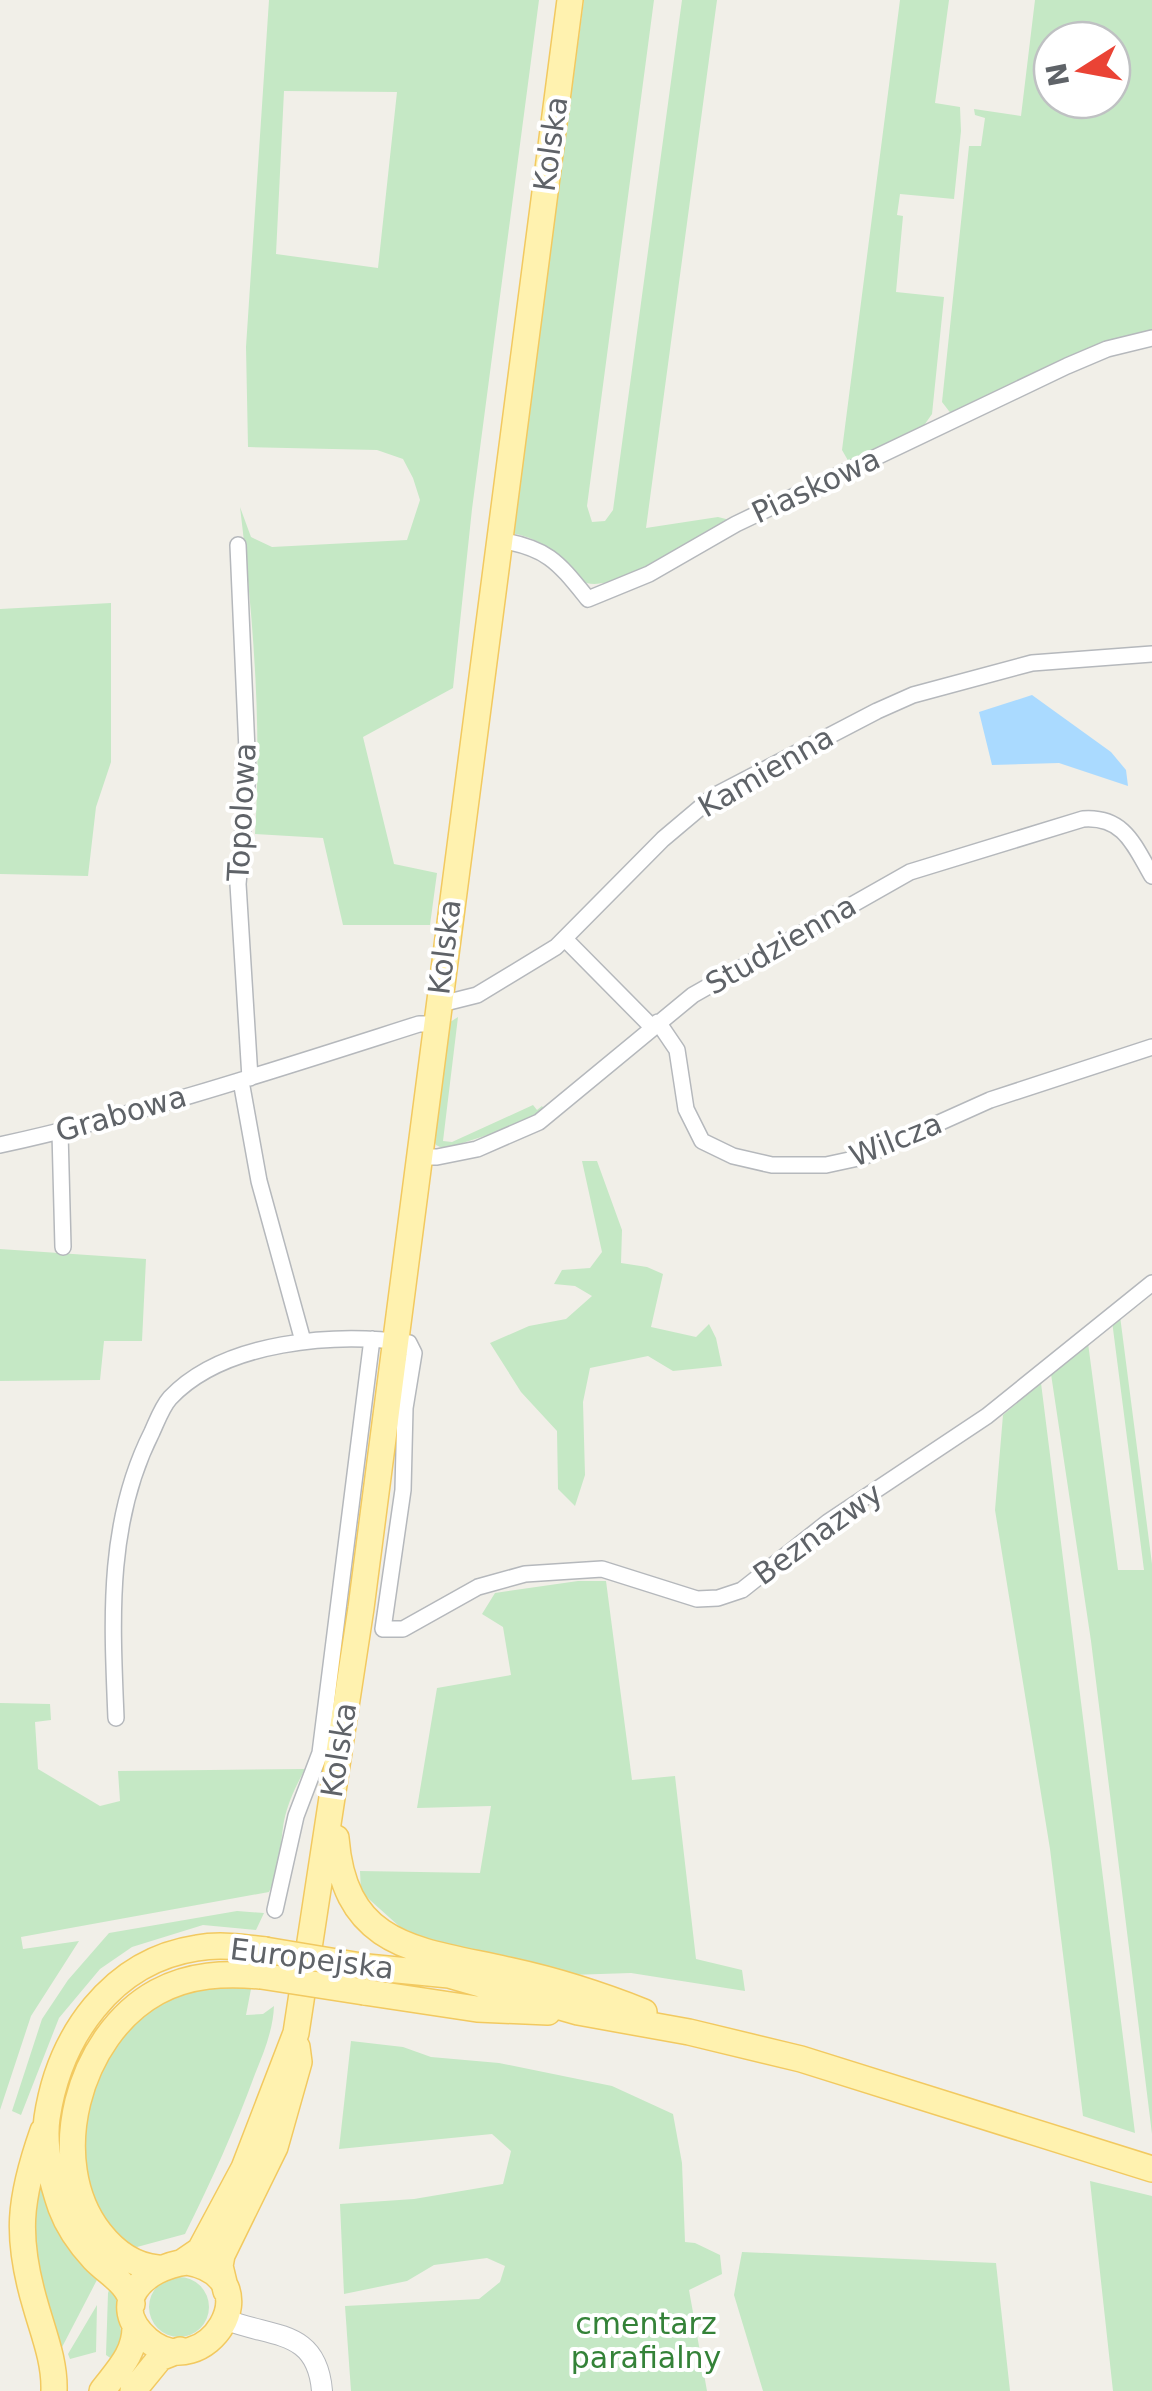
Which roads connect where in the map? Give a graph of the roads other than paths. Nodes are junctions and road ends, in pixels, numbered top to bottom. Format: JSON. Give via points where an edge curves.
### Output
{"nodes":[{"id":1,"x":570,"y":0,"type":"edge"},
{"id":2,"x":1152,"y":338,"type":"edge"},
{"id":3,"x":498,"y":540,"type":"junction"},
{"id":4,"x":238,"y":545,"type":"dead end"},
{"id":5,"x":1152,"y":654,"type":"edge"},
{"id":6,"x":1152,"y":876,"type":"edge"},
{"id":7,"x":565,"y":939,"type":"junction"},
{"id":8,"x":436,"y":1014,"type":"junction"},
{"id":9,"x":655,"y":1024,"type":"junction"},
{"id":10,"x":1152,"y":1047,"type":"edge"},
{"id":11,"x":245,"y":1079,"type":"junction"},
{"id":12,"x":60,"y":1132,"type":"junction"},
{"id":13,"x":0,"y":1146,"type":"edge"},
{"id":14,"x":418,"y":1157,"type":"junction"},
{"id":15,"x":63,"y":1247,"type":"dead end"},
{"id":16,"x":1152,"y":1284,"type":"edge"},
{"id":17,"x":382,"y":1340,"type":"junction"},
{"id":18,"x":303,"y":1342,"type":"junction"},
{"id":19,"x":116,"y":1718,"type":"dead end"},
{"id":20,"x":333,"y":1794,"type":"junction"},
{"id":21,"x":275,"y":1910,"type":"dead end"},
{"id":22,"x":366,"y":1979,"type":"junction"},
{"id":23,"x":296,"y":2032,"type":"junction"},
{"id":24,"x":702,"y":2035,"type":"junction"},
{"id":25,"x":46,"y":2121,"type":"junction"},
{"id":26,"x":1152,"y":2169,"type":"edge"},
{"id":27,"x":169,"y":2266,"type":"junction"},
{"id":28,"x":227,"y":2294,"type":"junction"},
{"id":29,"x":133,"y":2314,"type":"junction"},
{"id":30,"x":226,"y":2320,"type":"junction"},
{"id":31,"x":181,"y":2350,"type":"junction"},
{"id":32,"x":54,"y":2391,"type":"edge"},
{"id":33,"x":102,"y":2391,"type":"edge"},
{"id":34,"x":133,"y":2391,"type":"edge"},
{"id":35,"x":322,"y":2391,"type":"edge"}],
"edges":[{"from":1,"to":3,"type":"main road","name":"Kolska"},
{"from":2,"to":3,"type":"street","name":"Piaskowa","via":[[1107,349],[1036,381],[588,599],[549,555]]},
{"from":3,"to":8,"type":"main road","name":"Kolska"},
{"from":4,"to":11,"type":"street","name":"Topolowa","via":[[248,774],[238,884]]},
{"from":5,"to":7,"type":"street","name":"Kamienna","via":[[1032,662],[865,717],[703,804]]},
{"from":6,"to":9,"type":"street","name":"Studzienna","via":[[1128,833],[1107,820],[1083,819],[910,872],[693,995]]},
{"from":7,"to":8,"type":"street","name":"Kamienna"},
{"from":7,"to":9,"type":"street","name":"Wilcza"},
{"from":8,"to":11,"type":"street"},
{"from":8,"to":14,"type":"main road","name":"Kolska"},
{"from":9,"to":10,"type":"street","name":"Wilcza","via":[[677,1050],[686,1109],[702,1142],[772,1164],[863,1157],[990,1100]]},
{"from":9,"to":14,"type":"street","name":"Studzienna","via":[[526,1129],[466,1152]]},
{"from":11,"to":12,"type":"street","name":"Grabowa"},
{"from":11,"to":18,"type":"street","name":"Topolowa","via":[[258,1181]]},
{"from":12,"to":13,"type":"street","name":"Grabowa"},
{"from":12,"to":15,"type":"street"},
{"from":14,"to":17,"type":"main road","name":"Kolska"},
{"from":16,"to":17,"type":"street","name":"Beznazwy","via":[[987,1416],[828,1522],[742,1590],[697,1599],[602,1569],[525,1574],[478,1587],[394,1630],[384,1629],[414,1353],[409,1343]]},
{"from":17,"to":18,"type":"street"},
{"from":17,"to":20,"type":"main road","name":"Kolska","via":[[363,1589]]},
{"from":17,"to":21,"type":"street","via":[[320,1753],[296,1816]]},
{"from":18,"to":19,"type":"street","via":[[261,1349],[201,1374],[168,1400],[144,1446],[114,1563]]},
{"from":20,"to":23,"type":"main road","name":"Kolska"},
{"from":20,"to":24,"type":"main road","via":[[343,1883],[356,1908],[381,1932],[420,1949],[572,1986]]},
{"from":22,"to":24,"type":"main road","name":"Europejska","via":[[449,1975],[578,2012]]},
{"from":22,"to":25,"type":"main road","name":"Europejska","bridge":true,"via":[[232,1946],[196,1948],[148,1963],[97,2002],[71,2041]]},
{"from":22,"to":27,"type":"main road","name":"Europejska","bridge":true,"via":[[202,1976],[155,1993],[120,2020],[102,2046],[73,2132],[78,2194],[112,2246],[137,2263]]},
{"from":23,"to":27,"type":"main road","via":[[244,2168],[200,2250]]},
{"from":23,"to":28,"type":"main road","via":[[299,2062],[284,2120],[222,2255]]},
{"from":24,"to":26,"type":"main road","name":"Europejska","via":[[838,2069]]},
{"from":25,"to":29,"type":"main road","name":"Europejska","via":[[64,2216],[82,2246],[128,2290]]},
{"from":25,"to":32,"type":"main road","via":[[23,2202],[21,2248],[52,2360]]},
{"from":27,"to":28,"type":"main road","via":[[206,2269]]},
{"from":27,"to":29,"type":"main road","via":[[139,2284]]},
{"from":28,"to":30,"type":"main road"},
{"from":29,"to":31,"type":"main road","via":[[154,2344]]},
{"from":29,"to":33,"type":"main road","via":[[130,2355]]},
{"from":30,"to":31,"type":"main road","via":[[210,2340]]},
{"from":30,"to":35,"type":"street","via":[[293,2339],[308,2350]]},
{"from":31,"to":34,"type":"main road","via":[[160,2358]]}]}
